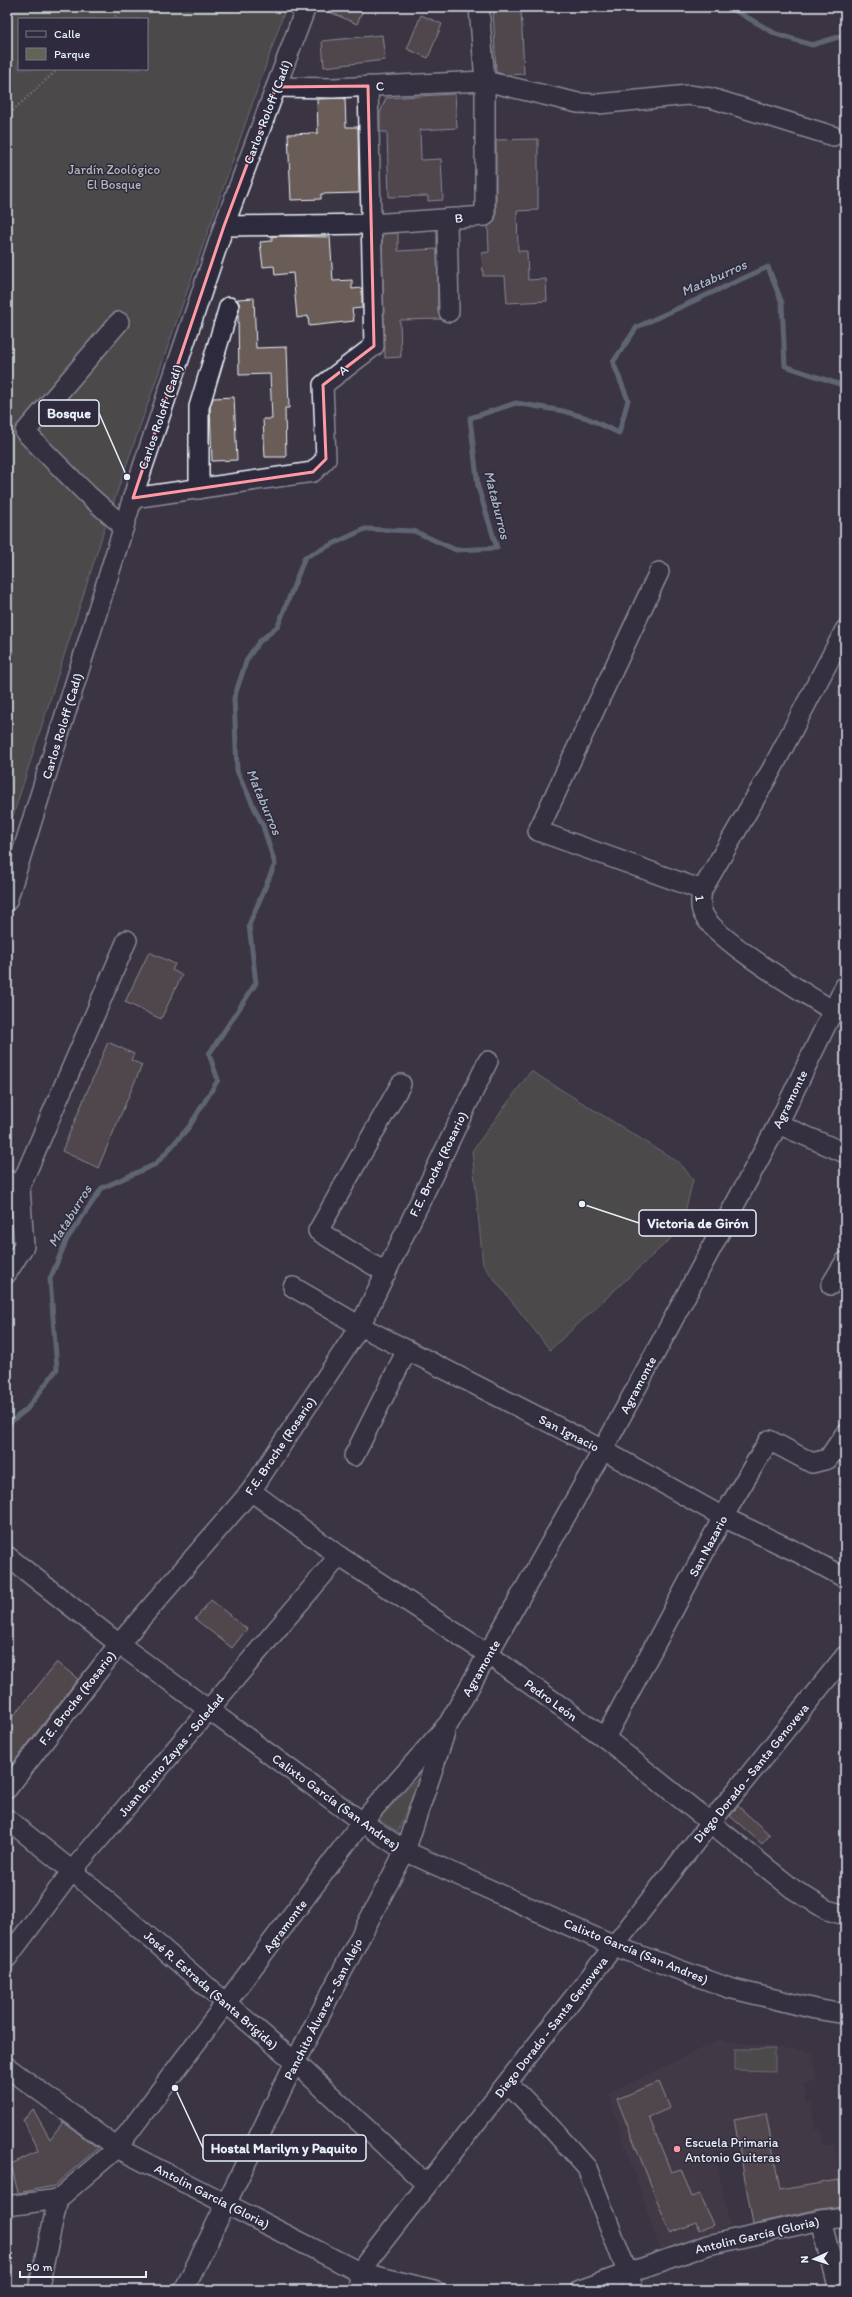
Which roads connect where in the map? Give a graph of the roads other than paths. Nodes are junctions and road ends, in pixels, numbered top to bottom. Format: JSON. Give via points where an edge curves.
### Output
{"nodes":[{"id":1,"x":306,"y":7,"type":"edge"},
{"id":2,"x":479,"y":7,"type":"edge"},
{"id":3,"x":485,"y":81,"type":"junction"},
{"id":4,"x":368,"y":86,"type":"junction"},
{"id":5,"x":276,"y":87,"type":"junction"},
{"id":6,"x":833,"y":136,"type":"dead end"},
{"id":7,"x":447,"y":219,"type":"junction"},
{"id":8,"x":372,"y":224,"type":"junction"},
{"id":9,"x":224,"y":226,"type":"junction"},
{"id":10,"x":229,"y":307,"type":"dead end"},
{"id":11,"x":449,"y":312,"type":"dead end"},
{"id":12,"x":119,"y":322,"type":"dead end"},
{"id":13,"x":199,"y":489,"type":"junction"},
{"id":14,"x":133,"y":498,"type":"junction"},
{"id":15,"x":124,"y":527,"type":"junction"},
{"id":16,"x":659,"y":572,"type":"dead end"},
{"id":17,"x":845,"y":630,"type":"edge"},
{"id":18,"x":702,"y":890,"type":"junction"},
{"id":19,"x":7,"y":901,"type":"edge"},
{"id":20,"x":127,"y":940,"type":"dead end"},
{"id":21,"x":845,"y":986,"type":"edge"},
{"id":22,"x":833,"y":1011,"type":"junction"},
{"id":23,"x":488,"y":1061,"type":"dead end"},
{"id":24,"x":401,"y":1084,"type":"dead end"},
{"id":25,"x":778,"y":1124,"type":"junction"},
{"id":26,"x":845,"y":1153,"type":"edge"},
{"id":27,"x":13,"y":1184,"type":"edge"},
{"id":28,"x":845,"y":1262,"type":"edge"},
{"id":29,"x":7,"y":1273,"type":"edge"},
{"id":30,"x":386,"y":1273,"type":"junction"},
{"id":31,"x":831,"y":1285,"type":"dead end"},
{"id":32,"x":293,"y":1287,"type":"dead end"},
{"id":33,"x":360,"y":1326,"type":"junction"},
{"id":34,"x":407,"y":1350,"type":"junction"},
{"id":35,"x":845,"y":1434,"type":"edge"},
{"id":36,"x":604,"y":1450,"type":"junction"},
{"id":37,"x":354,"y":1456,"type":"dead end"},
{"id":38,"x":251,"y":1491,"type":"junction"},
{"id":39,"x":723,"y":1517,"type":"junction"},
{"id":40,"x":7,"y":1556,"type":"edge"},
{"id":41,"x":339,"y":1556,"type":"junction"},
{"id":42,"x":845,"y":1578,"type":"edge"},
{"id":43,"x":119,"y":1644,"type":"junction"},
{"id":44,"x":489,"y":1655,"type":"junction"},
{"id":45,"x":845,"y":1656,"type":"edge"},
{"id":46,"x":209,"y":1709,"type":"junction"},
{"id":47,"x":449,"y":1723,"type":"junction"},
{"id":48,"x":605,"y":1738,"type":"junction"},
{"id":49,"x":7,"y":1789,"type":"edge"},
{"id":50,"x":7,"y":1819,"type":"edge"},
{"id":51,"x":362,"y":1822,"type":"junction"},
{"id":52,"x":711,"y":1822,"type":"junction"},
{"id":53,"x":405,"y":1851,"type":"junction"},
{"id":54,"x":72,"y":1872,"type":"junction"},
{"id":55,"x":845,"y":1915,"type":"edge"},
{"id":56,"x":614,"y":1946,"type":"junction"},
{"id":57,"x":7,"y":1958,"type":"edge"},
{"id":58,"x":227,"y":2003,"type":"junction"},
{"id":59,"x":845,"y":2014,"type":"edge"},
{"id":60,"x":295,"y":2062,"type":"junction"},
{"id":61,"x":7,"y":2067,"type":"edge"},
{"id":62,"x":508,"y":2083,"type":"junction"},
{"id":63,"x":117,"y":2148,"type":"junction"},
{"id":64,"x":427,"y":2185,"type":"junction"},
{"id":65,"x":58,"y":2199,"type":"junction"},
{"id":66,"x":226,"y":2202,"type":"junction"},
{"id":67,"x":7,"y":2206,"type":"edge"},
{"id":68,"x":845,"y":2217,"type":"edge"},
{"id":69,"x":821,"y":2220,"type":"junction"},
{"id":70,"x":359,"y":2281,"type":"edge"},
{"id":71,"x":631,"y":2282,"type":"edge"},
{"id":72,"x":38,"y":2290,"type":"edge"},
{"id":73,"x":184,"y":2290,"type":"edge"},
{"id":74,"x":434,"y":2290,"type":"edge"},
{"id":75,"x":580,"y":2290,"type":"edge"},
{"id":76,"x":839,"y":2290,"type":"edge"}],
"edges":[{"from":1,"to":5,"type":"street","name":"Carlos Roloff (Cadí)"},
{"from":2,"to":3,"type":"street","name":"B"},
{"from":3,"to":4,"type":"street","name":"C"},
{"from":3,"to":6,"type":"street","name":"C","via":[[578,103],[598,104],[688,95],[711,98]]},
{"from":3,"to":7,"type":"street","name":"B","via":[[485,216]]},
{"from":4,"to":5,"type":"street","name":"C"},
{"from":4,"to":8,"type":"street","name":"A"},
{"from":5,"to":9,"type":"street","name":"Carlos Roloff (Cadí)"},
{"from":7,"to":8,"type":"street","name":"B"},
{"from":7,"to":11,"type":"street"},
{"from":8,"to":9,"type":"street","name":"B"},
{"from":8,"to":13,"type":"street","name":"A","via":[[374,346],[323,385],[326,459],[313,472]]},
{"from":9,"to":14,"type":"street","name":"Carlos Roloff (Cadí)"},
{"from":10,"to":13,"type":"street","via":[[199,407]]},
{"from":12,"to":15,"type":"street","via":[[26,432],[87,494]]},
{"from":13,"to":14,"type":"street","name":"A"},
{"from":14,"to":15,"type":"street","name":"Carlos Roloff (Cadí)"},
{"from":15,"to":19,"type":"street","name":"Carlos Roloff (Cadí)"},
{"from":16,"to":18,"type":"street","name":"1","via":[[538,831]]},
{"from":17,"to":18,"type":"street","via":[[772,769]]},
{"from":18,"to":22,"type":"street","name":"1","via":[[702,912],[713,929]]},
{"from":20,"to":27,"type":"street"},
{"from":21,"to":22,"type":"street","name":"Agramonte"},
{"from":22,"to":25,"type":"street","name":"Agramonte"},
{"from":23,"to":30,"type":"street","name":"F.E. Broche (Rosario)"},
{"from":24,"to":30,"type":"street","via":[[318,1231]]},
{"from":25,"to":26,"type":"street"},
{"from":25,"to":36,"type":"street","name":"Agramonte"},
{"from":27,"to":29,"type":"street","via":[[24,1246]]},
{"from":28,"to":31,"type":"street"},
{"from":30,"to":33,"type":"street","name":"F.E. Broche (Rosario)"},
{"from":32,"to":33,"type":"street","name":"San Ignacio"},
{"from":33,"to":34,"type":"street","name":"San Ignacio"},
{"from":33,"to":38,"type":"street","name":"F.E. Broche (Rosario)"},
{"from":34,"to":36,"type":"street","name":"San Ignacio"},
{"from":34,"to":37,"type":"street"},
{"from":35,"to":39,"type":"street","name":"San Nazario","via":[[828,1459],[812,1464],[769,1440]]},
{"from":36,"to":39,"type":"street","name":"San Ignacio"},
{"from":36,"to":44,"type":"street","name":"Agramonte"},
{"from":38,"to":41,"type":"street","name":"Pedro León"},
{"from":38,"to":43,"type":"street","name":"F.E. Broche (Rosario)"},
{"from":39,"to":42,"type":"street","name":"San Ignacio"},
{"from":39,"to":48,"type":"street","name":"San Nazario"},
{"from":40,"to":43,"type":"street","name":"Calixto García (San Andres)"},
{"from":41,"to":44,"type":"street","name":"Pedro León"},
{"from":41,"to":46,"type":"street","name":"Juan Bruno Zayas - Soledad"},
{"from":43,"to":46,"type":"street","name":"Calixto García (San Andres)"},
{"from":43,"to":49,"type":"street","name":"F.E. Broche (Rosario)"},
{"from":44,"to":47,"type":"street","name":"Agramonte"},
{"from":44,"to":48,"type":"street","name":"Pedro León"},
{"from":45,"to":52,"type":"street","name":"Diego Dorado - Santa Genoveva"},
{"from":46,"to":51,"type":"street","name":"Calixto García (San Andres)"},
{"from":46,"to":54,"type":"street","name":"Juan Bruno Zayas - Soledad"},
{"from":47,"to":51,"type":"street","name":"Agramonte"},
{"from":47,"to":53,"type":"street","name":"Panchito Álvarez - San Alejo"},
{"from":48,"to":52,"type":"street","name":"Pedro León"},
{"from":50,"to":54,"type":"street","name":"José R. Estrada (Santa Brígida)"},
{"from":51,"to":53,"type":"street","name":"Calixto García (San Andres)"},
{"from":51,"to":58,"type":"street","name":"Agramonte"},
{"from":52,"to":55,"type":"street","name":"Pedro León","via":[[793,1889],[827,1910]]},
{"from":52,"to":56,"type":"street","name":"Diego Dorado - Santa Genoveva"},
{"from":53,"to":56,"type":"street","name":"Calixto García (San Andres)"},
{"from":53,"to":60,"type":"street","name":"Panchito Álvarez - San Alejo"},
{"from":54,"to":57,"type":"street","name":"Juan Bruno Zayas - Soledad"},
{"from":54,"to":58,"type":"street","name":"José R. Estrada (Santa Brígida)"},
{"from":56,"to":59,"type":"street","name":"Calixto García (San Andres)","via":[[729,1988]]},
{"from":56,"to":62,"type":"street","name":"Diego Dorado - Santa Genoveva"},
{"from":58,"to":60,"type":"street","name":"José R. Estrada (Santa Brígida)"},
{"from":58,"to":63,"type":"street","name":"Agramonte"},
{"from":60,"to":64,"type":"street","name":"José R. Estrada (Santa Brígida)"},
{"from":60,"to":66,"type":"street","name":"Panchito Álvarez - San Alejo"},
{"from":61,"to":63,"type":"street","name":"Antolin García (Gloria)"},
{"from":62,"to":64,"type":"street","name":"Diego Dorado - Santa Genoveva"},
{"from":62,"to":71,"type":"street","via":[[587,2168]]},
{"from":63,"to":65,"type":"street","name":"Agramonte"},
{"from":63,"to":66,"type":"street","name":"Antolin García (Gloria)"},
{"from":64,"to":70,"type":"street","name":"Diego Dorado - Santa Genoveva"},
{"from":65,"to":67,"type":"street"},
{"from":65,"to":72,"type":"street"},
{"from":66,"to":70,"type":"street","name":"Antolin García (Gloria)"},
{"from":66,"to":73,"type":"street","name":"Panchito Álvarez - San Alejo"},
{"from":68,"to":69,"type":"street","name":"Antolin García (Gloria)"},
{"from":69,"to":71,"type":"street","name":"Antolin García (Gloria)","via":[[708,2245]]},
{"from":69,"to":76,"type":"street"},
{"from":70,"to":74,"type":"street","name":"Antolin García (Gloria)"},
{"from":71,"to":75,"type":"street","name":"Antolin García (Gloria)"}]}
